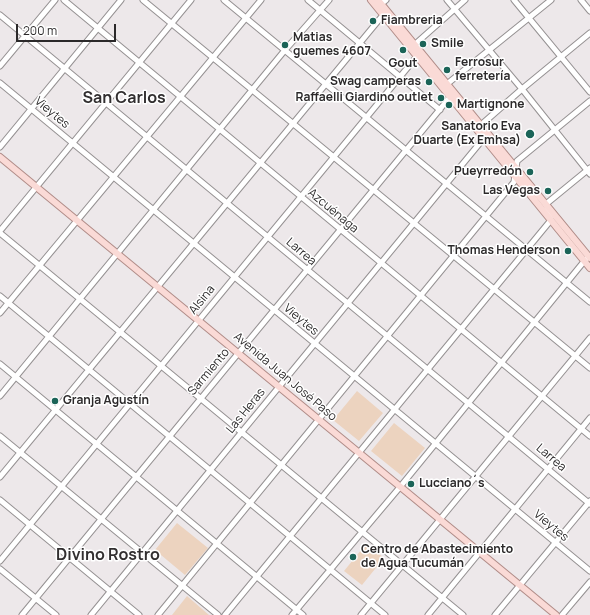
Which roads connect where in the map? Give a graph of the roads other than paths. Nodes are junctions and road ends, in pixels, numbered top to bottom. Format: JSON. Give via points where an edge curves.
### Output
{"nodes":[{"id":1,"x":56,"y":0,"type":"edge"},
{"id":2,"x":64,"y":0,"type":"edge"},
{"id":3,"x":121,"y":0,"type":"edge"},
{"id":4,"x":143,"y":0,"type":"edge"},
{"id":5,"x":191,"y":0,"type":"edge"},
{"id":6,"x":224,"y":0,"type":"edge"},
{"id":7,"x":261,"y":0,"type":"edge"},
{"id":8,"x":308,"y":0,"type":"edge"},
{"id":9,"x":329,"y":0,"type":"edge"},
{"id":10,"x":371,"y":0,"type":"edge"},
{"id":11,"x":447,"y":0,"type":"edge"},
{"id":12,"x":465,"y":0,"type":"edge"},
{"id":13,"x":514,"y":0,"type":"edge"},
{"id":14,"x":551,"y":0,"type":"edge"},
{"id":15,"x":590,"y":0,"type":"edge"},
{"id":16,"x":382,"y":1,"type":"edge"},
{"id":17,"x":583,"y":2,"type":"edge"},
{"id":18,"x":454,"y":9,"type":"junction"},
{"id":19,"x":320,"y":10,"type":"junction"},
{"id":20,"x":590,"y":10,"type":"edge"},
{"id":21,"x":0,"y":15,"type":"edge"},
{"id":22,"x":383,"y":15,"type":"junction"},
{"id":23,"x":246,"y":18,"type":"junction"},
{"id":24,"x":529,"y":18,"type":"junction"},
{"id":25,"x":172,"y":23,"type":"junction"},
{"id":26,"x":98,"y":28,"type":"junction"},
{"id":27,"x":590,"y":33,"type":"edge"},
{"id":28,"x":25,"y":36,"type":"junction"},
{"id":29,"x":359,"y":43,"type":"junction"},
{"id":30,"x":413,"y":46,"type":"junction"},
{"id":31,"x":285,"y":50,"type":"junction"},
{"id":32,"x":489,"y":51,"type":"junction"},
{"id":33,"x":419,"y":54,"type":"junction"},
{"id":34,"x":561,"y":57,"type":"junction"},
{"id":35,"x":213,"y":58,"type":"junction"},
{"id":36,"x":140,"y":62,"type":"junction"},
{"id":37,"x":0,"y":66,"type":"edge"},
{"id":38,"x":65,"y":69,"type":"junction"},
{"id":39,"x":400,"y":77,"type":"junction"},
{"id":40,"x":0,"y":83,"type":"edge"},
{"id":41,"x":325,"y":83,"type":"junction"},
{"id":42,"x":448,"y":84,"type":"junction"},
{"id":43,"x":522,"y":89,"type":"junction"},
{"id":44,"x":252,"y":90,"type":"junction"},
{"id":45,"x":590,"y":92,"type":"edge"},
{"id":46,"x":181,"y":97,"type":"junction"},
{"id":47,"x":450,"y":97,"type":"junction"},
{"id":48,"x":590,"y":101,"type":"edge"},
{"id":49,"x":106,"y":103,"type":"junction"},
{"id":50,"x":31,"y":109,"type":"junction"},
{"id":51,"x":440,"y":110,"type":"junction"},
{"id":52,"x":366,"y":116,"type":"junction"},
{"id":53,"x":292,"y":123,"type":"junction"},
{"id":54,"x":481,"y":125,"type":"junction"},
{"id":55,"x":220,"y":129,"type":"junction"},
{"id":56,"x":555,"y":129,"type":"junction"},
{"id":57,"x":148,"y":138,"type":"junction"},
{"id":58,"x":484,"y":138,"type":"junction"},
{"id":59,"x":73,"y":143,"type":"junction"},
{"id":60,"x":0,"y":147,"type":"edge"},
{"id":61,"x":406,"y":150,"type":"junction"},
{"id":62,"x":0,"y":156,"type":"edge"},
{"id":63,"x":333,"y":156,"type":"junction"},
{"id":64,"x":260,"y":162,"type":"junction"},
{"id":65,"x":516,"y":168,"type":"junction"},
{"id":66,"x":186,"y":170,"type":"junction"},
{"id":67,"x":589,"y":171,"type":"edge"},
{"id":68,"x":515,"y":176,"type":"junction"},
{"id":69,"x":114,"y":178,"type":"junction"},
{"id":70,"x":447,"y":183,"type":"junction"},
{"id":71,"x":37,"y":187,"type":"junction"},
{"id":72,"x":373,"y":190,"type":"junction"},
{"id":73,"x":300,"y":196,"type":"junction"},
{"id":74,"x":227,"y":203,"type":"junction"},
{"id":75,"x":548,"y":203,"type":"junction"},
{"id":76,"x":153,"y":210,"type":"junction"},
{"id":77,"x":487,"y":215,"type":"junction"},
{"id":78,"x":77,"y":220,"type":"junction"},
{"id":79,"x":551,"y":220,"type":"junction"},
{"id":80,"x":414,"y":223,"type":"junction"},
{"id":81,"x":340,"y":229,"type":"junction"},
{"id":82,"x":0,"y":232,"type":"edge"},
{"id":83,"x":268,"y":237,"type":"junction"},
{"id":84,"x":193,"y":243,"type":"junction"},
{"id":85,"x":527,"y":249,"type":"junction"},
{"id":86,"x":117,"y":253,"type":"junction"},
{"id":87,"x":454,"y":255,"type":"junction"},
{"id":88,"x":588,"y":258,"type":"edge"},
{"id":89,"x":381,"y":263,"type":"junction"},
{"id":90,"x":39,"y":265,"type":"junction"},
{"id":91,"x":590,"y":268,"type":"edge"},
{"id":92,"x":307,"y":270,"type":"junction"},
{"id":93,"x":234,"y":277,"type":"junction"},
{"id":94,"x":567,"y":282,"type":"junction"},
{"id":95,"x":157,"y":286,"type":"junction"},
{"id":96,"x":494,"y":289,"type":"junction"},
{"id":97,"x":421,"y":295,"type":"junction"},
{"id":98,"x":0,"y":296,"type":"edge"},
{"id":99,"x":80,"y":299,"type":"junction"},
{"id":100,"x":590,"y":302,"type":"edge"},
{"id":101,"x":8,"y":303,"type":"junction"},
{"id":102,"x":348,"y":303,"type":"junction"},
{"id":103,"x":274,"y":310,"type":"junction"},
{"id":104,"x":0,"y":313,"type":"edge"},
{"id":105,"x":199,"y":320,"type":"junction"},
{"id":106,"x":534,"y":322,"type":"junction"},
{"id":107,"x":461,"y":329,"type":"junction"},
{"id":108,"x":120,"y":332,"type":"junction"},
{"id":109,"x":388,"y":336,"type":"junction"},
{"id":110,"x":49,"y":337,"type":"junction"},
{"id":111,"x":590,"y":338,"type":"edge"},
{"id":112,"x":314,"y":343,"type":"junction"},
{"id":113,"x":238,"y":353,"type":"junction"},
{"id":114,"x":575,"y":356,"type":"junction"},
{"id":115,"x":501,"y":362,"type":"junction"},
{"id":116,"x":0,"y":364,"type":"edge"},
{"id":117,"x":162,"y":366,"type":"junction"},
{"id":118,"x":590,"y":368,"type":"edge"},
{"id":119,"x":89,"y":370,"type":"junction"},
{"id":120,"x":428,"y":370,"type":"junction"},
{"id":121,"x":354,"y":376,"type":"junction"},
{"id":122,"x":16,"y":377,"type":"junction"},
{"id":123,"x":279,"y":387,"type":"junction"},
{"id":124,"x":0,"y":396,"type":"edge"},
{"id":125,"x":541,"y":396,"type":"junction"},
{"id":126,"x":201,"y":399,"type":"junction"},
{"id":127,"x":469,"y":403,"type":"junction"},
{"id":128,"x":130,"y":404,"type":"junction"},
{"id":129,"x":55,"y":410,"type":"junction"},
{"id":130,"x":395,"y":410,"type":"junction"},
{"id":131,"x":590,"y":418,"type":"edge"},
{"id":132,"x":319,"y":419,"type":"junction"},
{"id":133,"x":581,"y":429,"type":"junction"},
{"id":134,"x":241,"y":432,"type":"junction"},
{"id":135,"x":0,"y":436,"type":"edge"},
{"id":136,"x":508,"y":436,"type":"junction"},
{"id":137,"x":590,"y":436,"type":"edge"},
{"id":138,"x":169,"y":437,"type":"junction"},
{"id":139,"x":97,"y":444,"type":"junction"},
{"id":140,"x":435,"y":444,"type":"junction"},
{"id":141,"x":20,"y":452,"type":"junction"},
{"id":142,"x":359,"y":453,"type":"junction"},
{"id":143,"x":282,"y":464,"type":"junction"},
{"id":144,"x":548,"y":469,"type":"junction"},
{"id":145,"x":210,"y":471,"type":"junction"},
{"id":146,"x":475,"y":476,"type":"junction"},
{"id":147,"x":0,"y":477,"type":"edge"},
{"id":148,"x":136,"y":477,"type":"junction"},
{"id":149,"x":62,"y":486,"type":"junction"},
{"id":150,"x":400,"y":487,"type":"junction"},
{"id":151,"x":321,"y":499,"type":"junction"},
{"id":152,"x":0,"y":500,"type":"edge"},
{"id":153,"x":590,"y":502,"type":"edge"},
{"id":154,"x":250,"y":503,"type":"junction"},
{"id":155,"x":515,"y":509,"type":"junction"},
{"id":156,"x":177,"y":511,"type":"junction"},
{"id":157,"x":101,"y":519,"type":"junction"},
{"id":158,"x":440,"y":519,"type":"junction"},
{"id":159,"x":30,"y":525,"type":"junction"},
{"id":160,"x":362,"y":532,"type":"junction"},
{"id":161,"x":290,"y":537,"type":"junction"},
{"id":162,"x":555,"y":542,"type":"junction"},
{"id":163,"x":217,"y":543,"type":"junction"},
{"id":164,"x":480,"y":552,"type":"junction"},
{"id":165,"x":142,"y":553,"type":"junction"},
{"id":166,"x":70,"y":557,"type":"junction"},
{"id":167,"x":0,"y":561,"type":"edge"},
{"id":168,"x":402,"y":565,"type":"junction"},
{"id":169,"x":0,"y":569,"type":"edge"},
{"id":170,"x":329,"y":569,"type":"junction"},
{"id":171,"x":590,"y":571,"type":"edge"},
{"id":172,"x":257,"y":577,"type":"junction"},
{"id":173,"x":590,"y":582,"type":"edge"},
{"id":174,"x":183,"y":585,"type":"junction"},
{"id":175,"x":520,"y":585,"type":"junction"},
{"id":176,"x":110,"y":591,"type":"junction"},
{"id":177,"x":36,"y":598,"type":"junction"},
{"id":178,"x":442,"y":598,"type":"junction"},
{"id":179,"x":371,"y":603,"type":"junction"},
{"id":180,"x":296,"y":610,"type":"junction"},
{"id":181,"x":22,"y":615,"type":"edge"},
{"id":182,"x":56,"y":615,"type":"edge"},
{"id":183,"x":91,"y":615,"type":"edge"},
{"id":184,"x":139,"y":615,"type":"edge"},
{"id":185,"x":158,"y":615,"type":"edge"},
{"id":186,"x":218,"y":615,"type":"edge"},
{"id":187,"x":225,"y":615,"type":"edge"},
{"id":188,"x":292,"y":615,"type":"edge"},
{"id":189,"x":303,"y":615,"type":"edge"},
{"id":190,"x":361,"y":615,"type":"edge"},
{"id":191,"x":385,"y":615,"type":"edge"},
{"id":192,"x":428,"y":615,"type":"edge"},
{"id":193,"x":462,"y":615,"type":"edge"},
{"id":194,"x":495,"y":615,"type":"edge"},
{"id":195,"x":556,"y":615,"type":"edge"},
{"id":196,"x":562,"y":615,"type":"edge"}],
"edges":[{"from":1,"to":28,"type":"street"},
{"from":2,"to":26,"type":"street","name":"Azcuénaga"},
{"from":3,"to":26,"type":"street"},
{"from":4,"to":25,"type":"street"},
{"from":5,"to":25,"type":"street"},
{"from":6,"to":23,"type":"street"},
{"from":7,"to":23,"type":"street"},
{"from":8,"to":19,"type":"street"},
{"from":9,"to":19,"type":"street"},
{"from":10,"to":22,"type":"main road"},
{"from":11,"to":18,"type":"street"},
{"from":12,"to":18,"type":"street"},
{"from":13,"to":24,"type":"street"},
{"from":14,"to":24,"type":"street"},
{"from":15,"to":17,"type":"street"},
{"from":16,"to":22,"type":"street"},
{"from":16,"to":30,"type":"main road"},
{"from":17,"to":20,"type":"street"},
{"from":18,"to":30,"type":"street"},
{"from":18,"to":32,"type":"street"},
{"from":19,"to":29,"type":"street"},
{"from":19,"to":31,"type":"street"},
{"from":21,"to":28,"type":"street","name":"Larrea"},
{"from":22,"to":29,"type":"street"},
{"from":22,"to":30,"type":"main road"},
{"from":23,"to":31,"type":"street"},
{"from":23,"to":35,"type":"street"},
{"from":24,"to":32,"type":"street"},
{"from":24,"to":34,"type":"street"},
{"from":25,"to":35,"type":"street"},
{"from":25,"to":36,"type":"street"},
{"from":26,"to":36,"type":"street","name":"Azcuénaga"},
{"from":26,"to":38,"type":"street"},
{"from":27,"to":34,"type":"street"},
{"from":28,"to":37,"type":"street"},
{"from":28,"to":38,"type":"street","name":"Larrea"},
{"from":29,"to":39,"type":"street"},
{"from":29,"to":41,"type":"street"},
{"from":30,"to":33,"type":"main road"},
{"from":31,"to":41,"type":"street"},
{"from":31,"to":44,"type":"street"},
{"from":32,"to":42,"type":"street"},
{"from":32,"to":43,"type":"street"},
{"from":33,"to":39,"type":"street","name":"Alsina"},
{"from":33,"to":42,"type":"main road"},
{"from":33,"to":47,"type":"main road"},
{"from":34,"to":43,"type":"street"},
{"from":34,"to":45,"type":"street"},
{"from":35,"to":44,"type":"street"},
{"from":35,"to":46,"type":"street"},
{"from":36,"to":46,"type":"street","name":"Azcuénaga"},
{"from":36,"to":49,"type":"street"},
{"from":38,"to":49,"type":"street","name":"Larrea"},
{"from":38,"to":50,"type":"street"},
{"from":39,"to":51,"type":"street"},
{"from":39,"to":52,"type":"street","name":"Alsina"},
{"from":40,"to":50,"type":"street","name":"Vieytes"},
{"from":41,"to":52,"type":"street"},
{"from":41,"to":53,"type":"street"},
{"from":42,"to":47,"type":"street"},
{"from":42,"to":54,"type":"main road"},
{"from":43,"to":54,"type":"street"},
{"from":43,"to":56,"type":"street"},
{"from":44,"to":53,"type":"street"},
{"from":44,"to":55,"type":"street"},
{"from":46,"to":55,"type":"street","name":"Azcuénaga"},
{"from":46,"to":57,"type":"street"},
{"from":47,"to":51,"type":"street","name":"Sarmiento"},
{"from":47,"to":58,"type":"main road"},
{"from":48,"to":56,"type":"street"},
{"from":49,"to":57,"type":"street","name":"Larrea"},
{"from":49,"to":59,"type":"street"},
{"from":50,"to":59,"type":"street","name":"Vieytes"},
{"from":50,"to":60,"type":"street"},
{"from":51,"to":61,"type":"street","name":"Sarmiento"},
{"from":52,"to":61,"type":"street"},
{"from":52,"to":63,"type":"street","name":"Alsina"},
{"from":53,"to":63,"type":"street"},
{"from":53,"to":64,"type":"street"},
{"from":54,"to":58,"type":"street"},
{"from":54,"to":65,"type":"main road"},
{"from":55,"to":64,"type":"street","name":"Azcuénaga"},
{"from":55,"to":66,"type":"street"},
{"from":56,"to":65,"type":"street","via":[[517,161]]},
{"from":56,"to":67,"type":"street"},
{"from":57,"to":66,"type":"street","name":"Larrea"},
{"from":57,"to":69,"type":"street"},
{"from":58,"to":68,"type":"main road"},
{"from":58,"to":70,"type":"street","name":"Las Heras"},
{"from":59,"to":69,"type":"street","name":"Vieytes"},
{"from":59,"to":71,"type":"street"},
{"from":61,"to":70,"type":"street"},
{"from":61,"to":72,"type":"street","name":"Sarmiento"},
{"from":62,"to":71,"type":"main road","name":"Avenida Juan José Paso"},
{"from":63,"to":72,"type":"street"},
{"from":63,"to":73,"type":"street","name":"Alsina"},
{"from":64,"to":73,"type":"street","name":"Azcuénaga"},
{"from":64,"to":74,"type":"street"},
{"from":65,"to":68,"type":"street"},
{"from":65,"to":75,"type":"main road"},
{"from":66,"to":74,"type":"street","name":"Larrea"},
{"from":66,"to":76,"type":"street"},
{"from":67,"to":75,"type":"street"},
{"from":68,"to":77,"type":"street","via":[[514,182]]},
{"from":68,"to":79,"type":"main road"},
{"from":69,"to":76,"type":"street","name":"Vieytes"},
{"from":69,"to":78,"type":"street"},
{"from":70,"to":77,"type":"street"},
{"from":70,"to":80,"type":"street","name":"Las Heras"},
{"from":71,"to":78,"type":"main road","name":"Avenida Juan José Paso"},
{"from":71,"to":82,"type":"street"},
{"from":72,"to":80,"type":"street"},
{"from":72,"to":81,"type":"street","name":"Sarmiento"},
{"from":73,"to":81,"type":"street","name":"Azcuénaga"},
{"from":73,"to":83,"type":"street","name":"Alsina"},
{"from":74,"to":83,"type":"street","name":"Larrea"},
{"from":74,"to":84,"type":"street"},
{"from":75,"to":79,"type":"street"},
{"from":75,"to":88,"type":"main road"},
{"from":76,"to":84,"type":"street","name":"Vieytes"},
{"from":76,"to":86,"type":"street"},
{"from":77,"to":85,"type":"street"},
{"from":77,"to":87,"type":"street"},
{"from":78,"to":86,"type":"main road","name":"Avenida Juan José Paso"},
{"from":78,"to":90,"type":"street"},
{"from":79,"to":85,"type":"street"},
{"from":79,"to":88,"type":"main road"},
{"from":80,"to":87,"type":"street"},
{"from":80,"to":89,"type":"street","name":"Las Heras"},
{"from":81,"to":89,"type":"street","name":"Azcuénaga"},
{"from":81,"to":92,"type":"street","name":"Sarmiento"},
{"from":82,"to":90,"type":"street"},
{"from":83,"to":92,"type":"street","name":"Larrea"},
{"from":83,"to":93,"type":"street","name":"Alsina"},
{"from":84,"to":93,"type":"street","name":"Vieytes"},
{"from":84,"to":95,"type":"street"},
{"from":85,"to":94,"type":"street"},
{"from":85,"to":96,"type":"street"},
{"from":86,"to":95,"type":"main road","name":"Avenida Juan José Paso"},
{"from":86,"to":99,"type":"street"},
{"from":87,"to":96,"type":"street"},
{"from":87,"to":97,"type":"street"},
{"from":88,"to":91,"type":"main road"},
{"from":88,"to":94,"type":"street"},
{"from":89,"to":97,"type":"street","name":"Azcuénaga"},
{"from":89,"to":102,"type":"street","name":"Las Heras"},
{"from":90,"to":99,"type":"street"},
{"from":90,"to":101,"type":"street"},
{"from":92,"to":102,"type":"street","name":"Larrea"},
{"from":92,"to":103,"type":"street","name":"Sarmiento"},
{"from":93,"to":103,"type":"street","name":"Vieytes"},
{"from":93,"to":105,"type":"street","name":"Alsina"},
{"from":94,"to":100,"type":"street"},
{"from":94,"to":106,"type":"street"},
{"from":95,"to":105,"type":"main road","name":"Avenida Juan José Paso"},
{"from":95,"to":108,"type":"street"},
{"from":96,"to":106,"type":"street"},
{"from":96,"to":107,"type":"street"},
{"from":97,"to":107,"type":"street","name":"Azcuénaga"},
{"from":97,"to":109,"type":"street"},
{"from":98,"to":101,"type":"street"},
{"from":99,"to":108,"type":"street"},
{"from":99,"to":110,"type":"street"},
{"from":101,"to":104,"type":"street"},
{"from":101,"to":110,"type":"street"},
{"from":102,"to":109,"type":"street","name":"Larrea"},
{"from":102,"to":112,"type":"street","name":"Las Heras"},
{"from":103,"to":112,"type":"street","name":"Vieytes"},
{"from":103,"to":113,"type":"street","name":"Sarmiento"},
{"from":105,"to":113,"type":"main road","name":"Avenida Juan José Paso"},
{"from":105,"to":117,"type":"street","name":"Alsina"},
{"from":106,"to":114,"type":"street"},
{"from":106,"to":115,"type":"street"},
{"from":107,"to":115,"type":"street","name":"Azcuénaga"},
{"from":107,"to":120,"type":"street"},
{"from":108,"to":117,"type":"street"},
{"from":108,"to":119,"type":"street"},
{"from":109,"to":120,"type":"street","name":"Larrea"},
{"from":109,"to":121,"type":"street"},
{"from":110,"to":119,"type":"street"},
{"from":110,"to":122,"type":"street"},
{"from":111,"to":114,"type":"street"},
{"from":112,"to":121,"type":"street","name":"Vieytes"},
{"from":112,"to":123,"type":"street","name":"Las Heras"},
{"from":113,"to":123,"type":"main road","name":"Avenida Juan José Paso"},
{"from":113,"to":126,"type":"street","name":"Sarmiento"},
{"from":114,"to":118,"type":"street"},
{"from":114,"to":125,"type":"street"},
{"from":115,"to":125,"type":"street","name":"Azcuénaga"},
{"from":115,"to":127,"type":"street"},
{"from":116,"to":122,"type":"street"},
{"from":117,"to":126,"type":"street"},
{"from":117,"to":128,"type":"street","name":"Alsina"},
{"from":119,"to":128,"type":"street"},
{"from":119,"to":129,"type":"street"},
{"from":120,"to":127,"type":"street","name":"Larrea"},
{"from":120,"to":130,"type":"street"},
{"from":121,"to":130,"type":"street","name":"Vieytes"},
{"from":121,"to":132,"type":"street"},
{"from":122,"to":124,"type":"street"},
{"from":122,"to":129,"type":"street"},
{"from":123,"to":132,"type":"main road","name":"Avenida Juan José Paso"},
{"from":123,"to":134,"type":"street","name":"Las Heras"},
{"from":125,"to":133,"type":"street","name":"Azcuénaga"},
{"from":125,"to":136,"type":"street"},
{"from":126,"to":134,"type":"street"},
{"from":126,"to":138,"type":"street","name":"Sarmiento"},
{"from":127,"to":136,"type":"street","name":"Larrea"},
{"from":127,"to":140,"type":"street"},
{"from":128,"to":138,"type":"street"},
{"from":128,"to":139,"type":"street","name":"Alsina"},
{"from":129,"to":139,"type":"street"},
{"from":129,"to":141,"type":"street"},
{"from":130,"to":140,"type":"street","name":"Vieytes"},
{"from":130,"to":142,"type":"street"},
{"from":131,"to":133,"type":"street"},
{"from":132,"to":142,"type":"main road","name":"Avenida Juan José Paso"},
{"from":132,"to":143,"type":"street"},
{"from":133,"to":137,"type":"street","name":"Azcuénaga"},
{"from":133,"to":144,"type":"street"},
{"from":134,"to":143,"type":"street"},
{"from":134,"to":145,"type":"street","name":"Las Heras"},
{"from":135,"to":141,"type":"street"},
{"from":136,"to":144,"type":"street","name":"Larrea"},
{"from":136,"to":146,"type":"street"},
{"from":138,"to":145,"type":"street"},
{"from":138,"to":148,"type":"street","name":"Sarmiento"},
{"from":139,"to":148,"type":"street"},
{"from":139,"to":149,"type":"street","name":"Alsina"},
{"from":140,"to":146,"type":"street","name":"Vieytes"},
{"from":140,"to":150,"type":"street"},
{"from":141,"to":147,"type":"street"},
{"from":141,"to":149,"type":"street"},
{"from":142,"to":150,"type":"main road","name":"Avenida Juan José Paso"},
{"from":142,"to":151,"type":"street"},
{"from":143,"to":151,"type":"street"},
{"from":143,"to":154,"type":"street"},
{"from":144,"to":153,"type":"street","name":"Larrea"},
{"from":144,"to":155,"type":"street"},
{"from":145,"to":154,"type":"street"},
{"from":145,"to":156,"type":"street","name":"Las Heras"},
{"from":146,"to":155,"type":"street","name":"Vieytes"},
{"from":146,"to":158,"type":"street"},
{"from":148,"to":156,"type":"street"},
{"from":148,"to":157,"type":"street","name":"Sarmiento"},
{"from":149,"to":157,"type":"street"},
{"from":149,"to":159,"type":"street","name":"Alsina"},
{"from":150,"to":158,"type":"main road","name":"Avenida Juan José Paso"},
{"from":150,"to":160,"type":"street"},
{"from":151,"to":160,"type":"street"},
{"from":151,"to":161,"type":"street"},
{"from":152,"to":159,"type":"street"},
{"from":153,"to":162,"type":"street"},
{"from":154,"to":161,"type":"street"},
{"from":154,"to":163,"type":"street"},
{"from":155,"to":162,"type":"street","name":"Vieytes"},
{"from":155,"to":164,"type":"street"},
{"from":156,"to":163,"type":"street"},
{"from":156,"to":165,"type":"street","name":"Las Heras"},
{"from":157,"to":165,"type":"street"},
{"from":157,"to":166,"type":"street","name":"Sarmiento"},
{"from":158,"to":164,"type":"main road","name":"Avenida Juan José Paso"},
{"from":158,"to":168,"type":"street"},
{"from":159,"to":166,"type":"street"},
{"from":159,"to":167,"type":"street","name":"Alsina"},
{"from":160,"to":168,"type":"street"},
{"from":160,"to":170,"type":"street"},
{"from":161,"to":170,"type":"street"},
{"from":161,"to":172,"type":"street"},
{"from":162,"to":171,"type":"street","name":"Vieytes"},
{"from":162,"to":175,"type":"street"},
{"from":163,"to":172,"type":"street"},
{"from":163,"to":174,"type":"street"},
{"from":164,"to":175,"type":"main road","name":"Avenida Juan José Paso"},
{"from":164,"to":178,"type":"street"},
{"from":165,"to":174,"type":"street"},
{"from":165,"to":176,"type":"street","name":"Las Heras"},
{"from":166,"to":176,"type":"street"},
{"from":166,"to":177,"type":"street","name":"Sarmiento"},
{"from":168,"to":178,"type":"street"},
{"from":168,"to":179,"type":"street"},
{"from":169,"to":177,"type":"street"},
{"from":170,"to":179,"type":"street"},
{"from":170,"to":180,"type":"street"},
{"from":172,"to":180,"type":"street"},
{"from":172,"to":187,"type":"street"},
{"from":173,"to":196,"type":"street"},
{"from":174,"to":185,"type":"street"},
{"from":174,"to":186,"type":"street"},
{"from":175,"to":194,"type":"street"},
{"from":175,"to":195,"type":"main road","name":"Avenida Juan José Paso"},
{"from":176,"to":183,"type":"street","name":"Las Heras"},
{"from":176,"to":184,"type":"street"},
{"from":177,"to":181,"type":"street","name":"Sarmiento"},
{"from":177,"to":182,"type":"street"},
{"from":178,"to":192,"type":"street"},
{"from":178,"to":193,"type":"street"},
{"from":179,"to":190,"type":"street"},
{"from":179,"to":191,"type":"street"},
{"from":180,"to":188,"type":"street"},
{"from":180,"to":189,"type":"street"}]}
